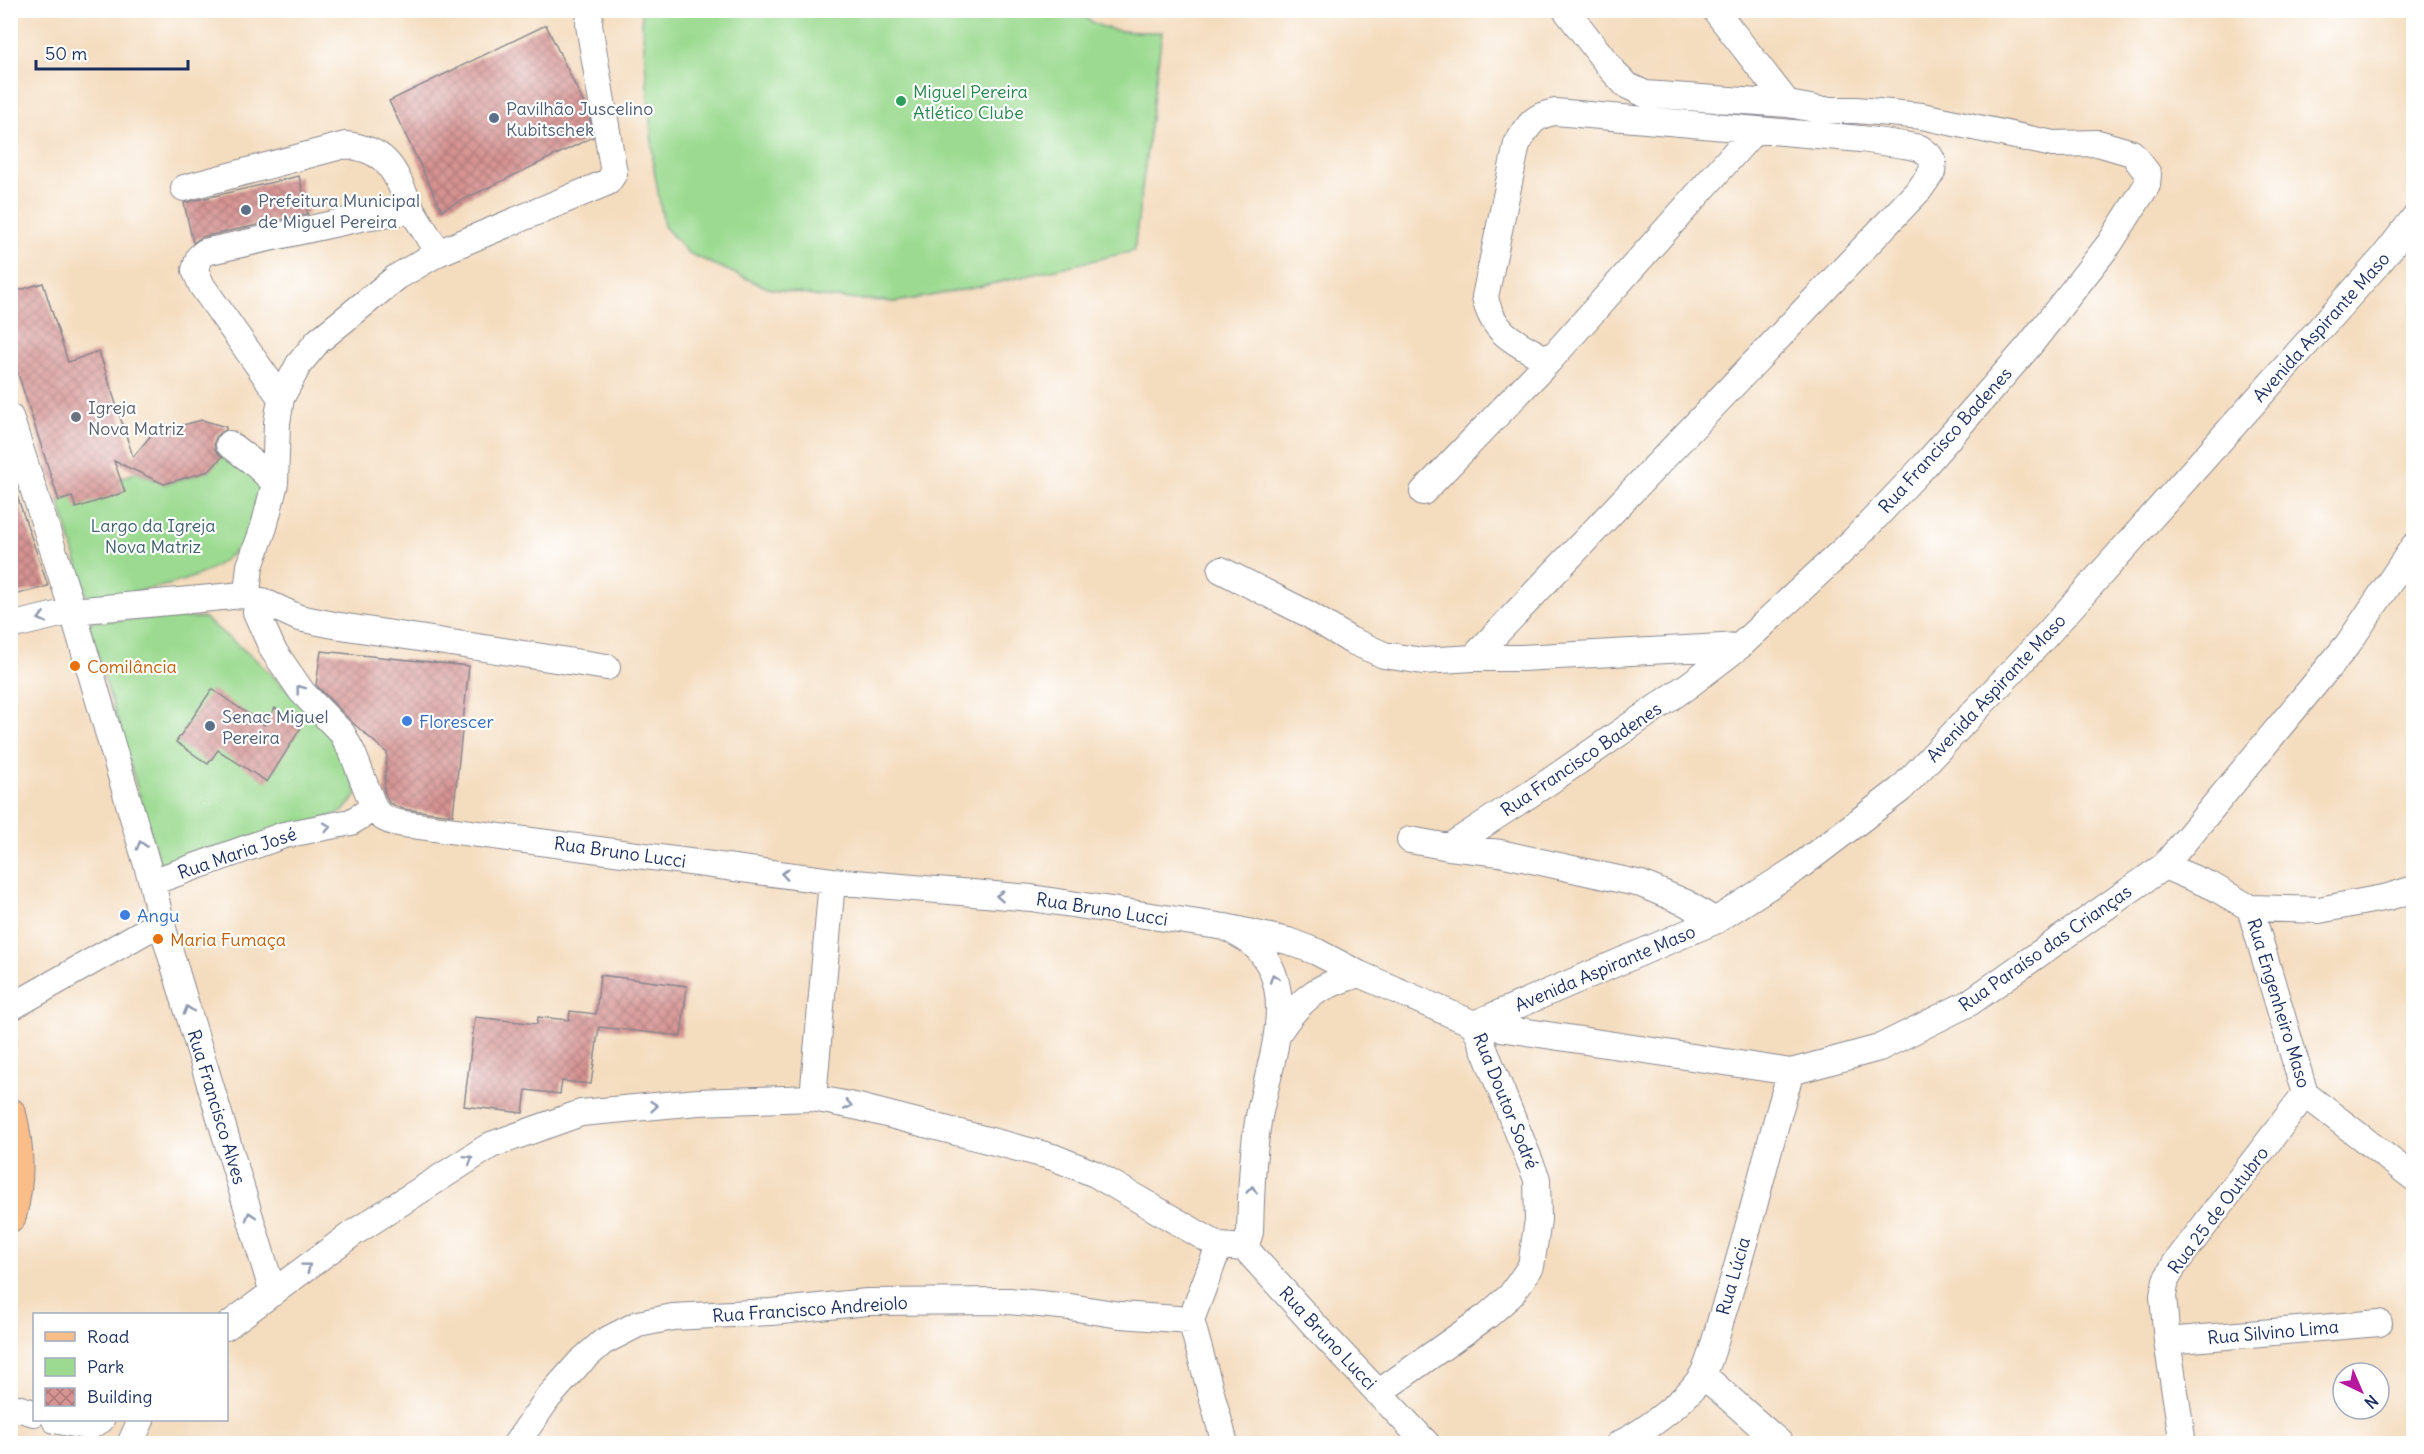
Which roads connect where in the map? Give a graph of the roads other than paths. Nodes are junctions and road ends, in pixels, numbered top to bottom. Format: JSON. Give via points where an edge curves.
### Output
{"nodes":[{"id":1,"x":591,"y":10,"type":"edge"},
{"id":2,"x":1566,"y":10,"type":"edge"},
{"id":3,"x":1715,"y":10,"type":"edge"},
{"id":4,"x":1788,"y":104,"type":"junction"},
{"id":5,"x":1755,"y":130,"type":"junction"},
{"id":6,"x":184,"y":188,"type":"dead end"},
{"id":7,"x":412,"y":210,"type":"junction"},
{"id":8,"x":2414,"y":218,"type":"edge"},
{"id":9,"x":438,"y":253,"type":"junction"},
{"id":10,"x":1549,"y":361,"type":"junction"},
{"id":11,"x":281,"y":398,"type":"junction"},
{"id":12,"x":10,"y":417,"type":"edge"},
{"id":13,"x":229,"y":444,"type":"dead end"},
{"id":14,"x":275,"y":483,"type":"junction"},
{"id":15,"x":1423,"y":492,"type":"dead end"},
{"id":16,"x":2414,"y":546,"type":"edge"},
{"id":17,"x":1221,"y":570,"type":"dead end"},
{"id":18,"x":252,"y":601,"type":"junction"},
{"id":19,"x":74,"y":615,"type":"junction"},
{"id":20,"x":10,"y":626,"type":"edge"},
{"id":21,"x":1740,"y":646,"type":"junction"},
{"id":22,"x":1473,"y":658,"type":"junction"},
{"id":23,"x":607,"y":667,"type":"dead end"},
{"id":24,"x":374,"y":808,"type":"junction"},
{"id":25,"x":1410,"y":840,"type":"dead end"},
{"id":26,"x":1449,"y":847,"type":"junction"},
{"id":27,"x":2164,"y":866,"type":"junction"},
{"id":28,"x":832,"y":881,"type":"junction"},
{"id":29,"x":152,"y":882,"type":"junction"},
{"id":30,"x":2414,"y":889,"type":"edge"},
{"id":31,"x":2250,"y":908,"type":"junction"},
{"id":32,"x":161,"y":921,"type":"junction"},
{"id":33,"x":1715,"y":921,"type":"junction"},
{"id":34,"x":1225,"y":927,"type":"junction"},
{"id":35,"x":1359,"y":974,"type":"junction"},
{"id":36,"x":10,"y":1008,"type":"edge"},
{"id":37,"x":1474,"y":1024,"type":"junction"},
{"id":38,"x":1280,"y":1030,"type":"junction"},
{"id":39,"x":1791,"y":1072,"type":"junction"},
{"id":40,"x":2305,"y":1094,"type":"junction"},
{"id":41,"x":813,"y":1098,"type":"junction"},
{"id":42,"x":10,"y":1114,"type":"edge"},
{"id":43,"x":2414,"y":1178,"type":"edge"},
{"id":44,"x":12,"y":1201,"type":"edge"},
{"id":45,"x":1219,"y":1246,"type":"junction"},
{"id":46,"x":1245,"y":1248,"type":"junction"},
{"id":47,"x":273,"y":1293,"type":"junction"},
{"id":48,"x":1191,"y":1320,"type":"junction"},
{"id":49,"x":2379,"y":1323,"type":"dead end"},
{"id":50,"x":228,"y":1326,"type":"edge"},
{"id":51,"x":2167,"y":1341,"type":"junction"},
{"id":52,"x":1702,"y":1375,"type":"junction"},
{"id":53,"x":1378,"y":1393,"type":"junction"},
{"id":54,"x":10,"y":1406,"type":"edge"},
{"id":55,"x":33,"y":1413,"type":"edge"},
{"id":56,"x":63,"y":1421,"type":"edge"},
{"id":57,"x":140,"y":1421,"type":"edge"},
{"id":58,"x":96,"y":1430,"type":"edge"},
{"id":59,"x":130,"y":1443,"type":"edge"},
{"id":60,"x":516,"y":1443,"type":"edge"},
{"id":61,"x":1225,"y":1443,"type":"edge"},
{"id":62,"x":1427,"y":1443,"type":"edge"},
{"id":63,"x":1619,"y":1443,"type":"edge"},
{"id":64,"x":1781,"y":1443,"type":"edge"},
{"id":65,"x":2182,"y":1443,"type":"edge"}],
"edges":[{"from":1,"to":9,"type":"street","via":[[589,25],[614,173],[608,182]]},
{"from":2,"to":4,"type":"street","via":[[1626,85],[1645,94]]},
{"from":3,"to":4,"type":"street"},
{"from":4,"to":21,"type":"street","name":"Rua Francisco Badenes","via":[[1821,110],[1922,116],[2053,144],[2098,143],[2132,153],[2148,174],[2147,185],[2110,243],[2029,346],[1854,540]]},
{"from":5,"to":10,"type":"street"},
{"from":5,"to":10,"type":"street","via":[[1555,112],[1540,114],[1527,127],[1517,144],[1485,297],[1497,328]]},
{"from":5,"to":22,"type":"street","via":[[1920,148],[1933,162],[1932,172]]},
{"from":6,"to":7,"type":"street","via":[[345,145],[363,147],[384,158]]},
{"from":7,"to":9,"type":"street"},
{"from":7,"to":11,"type":"street","via":[[216,249],[199,257],[195,270],[201,286]]},
{"from":8,"to":33,"type":"street","name":"Avenida Aspirante Maso","via":[[2382,259],[2041,642],[1901,789],[1796,869]]},
{"from":9,"to":11,"type":"street","via":[[397,277],[318,341],[299,364]]},
{"from":10,"to":15,"type":"street"},
{"from":11,"to":14,"type":"street"},
{"from":12,"to":19,"type":"street","name":"Rua Francisco Alves"},
{"from":13,"to":14,"type":"street"},
{"from":14,"to":18,"type":"street","via":[[264,527],[271,549],[269,562]]},
{"from":16,"to":27,"type":"street","name":"Rua Paraíso das Crianças","via":[[2348,644]]},
{"from":17,"to":22,"type":"street","via":[[1384,655],[1423,661]]},
{"from":18,"to":19,"type":"street"},
{"from":18,"to":23,"type":"street","via":[[393,645]]},
{"from":24,"to":18,"type":"street","one_way":true,"via":[[342,734],[302,692],[273,650]]},
{"from":19,"to":20,"type":"street","one_way":true},
{"from":29,"to":19,"type":"street","name":"Rua Francisco Alves","one_way":true},
{"from":21,"to":22,"type":"street"},
{"from":21,"to":26,"type":"street","name":"Rua Francisco Badenes","via":[[1604,744]]},
{"from":28,"to":24,"type":"street","name":"Rua Bruno Lucci","one_way":true,"via":[[393,822],[378,815]]},
{"from":29,"to":24,"type":"street","name":"Rua Maria José","one_way":true,"via":[[284,835],[351,822]]},
{"from":25,"to":26,"type":"street"},
{"from":26,"to":33,"type":"street","via":[[1500,853],[1641,884],[1686,903]]},
{"from":27,"to":31,"type":"street","name":"Rua Engenheiro Maso","via":[[2212,886]]},
{"from":27,"to":39,"type":"street","name":"Rua Paraíso das Crianças","via":[[1970,1003],[1879,1048]]},
{"from":34,"to":28,"type":"street","name":"Rua Bruno Lucci","one_way":true,"via":[[1031,898]]},
{"from":28,"to":41,"type":"street"},
{"from":29,"to":32,"type":"street","name":"Rua Francisco Alves"},
{"from":30,"to":31,"type":"street","via":[[2319,910]]},
{"from":31,"to":40,"type":"street","name":"Rua Engenheiro Maso"},
{"from":32,"to":36,"type":"street"},
{"from":47,"to":32,"type":"street","name":"Rua Francisco Alves","one_way":true},
{"from":33,"to":37,"type":"street","name":"Avenida Aspirante Maso"},
{"from":34,"to":35,"type":"street","name":"Rua Paraíso das Crianças","via":[[1288,941]]},
{"from":38,"to":34,"type":"street","name":"Rua Bruno Lucci","one_way":true,"via":[[1278,988],[1266,960],[1252,944]]},
{"from":35,"to":37,"type":"street","name":"Rua Paraíso das Crianças"},
{"from":35,"to":38,"type":"street","via":[[1326,984],[1289,1016]]},
{"from":37,"to":39,"type":"street","name":"Rua Paraíso das Crianças"},
{"from":37,"to":53,"type":"street","name":"Rua Doutor Sodré","via":[[1537,1179],[1538,1220],[1531,1266],[1511,1295],[1487,1316]]},
{"from":46,"to":38,"type":"street","name":"Rua Bruno Lucci","one_way":true,"via":[[1250,1232],[1264,1087]]},
{"from":39,"to":52,"type":"street","name":"Rua Lúcia","via":[[1731,1288]]},
{"from":40,"to":43,"type":"street","name":"Rua Engenheiro Maso"},
{"from":40,"to":51,"type":"street","name":"Rua 25 de Outubro","via":[[2166,1280],[2163,1296]]},
{"from":41,"to":45,"type":"street","one_way":true,"via":[[1053,1157],[1095,1173]]},
{"from":47,"to":41,"type":"street","one_way":true,"via":[[352,1234],[491,1145],[581,1113],[698,1102]]},
{"from":42,"to":44,"type":"main road","via":[[18,1158]]},
{"from":45,"to":46,"type":"street"},
{"from":45,"to":48,"type":"street"},
{"from":46,"to":53,"type":"street","name":"Rua Bruno Lucci"},
{"from":47,"to":50,"type":"street"},
{"from":48,"to":60,"type":"street","name":"Rua Francisco Andreiolo","via":[[1120,1316],[1009,1301],[867,1302],[673,1317],[638,1324],[603,1342],[548,1398]]},
{"from":48,"to":61,"type":"street"},
{"from":49,"to":51,"type":"street","name":"Rua Silvino Lima"},
{"from":51,"to":65,"type":"street","name":"Rua 25 de Outubro"},
{"from":52,"to":63,"type":"street","name":"Rua Lúcia","via":[[1679,1402],[1634,1437]]},
{"from":52,"to":64,"type":"street"},
{"from":53,"to":62,"type":"street","name":"Rua Bruno Lucci"},
{"from":54,"to":55,"type":"street"},
{"from":56,"to":58,"type":"street"},
{"from":57,"to":59,"type":"street"}]}
